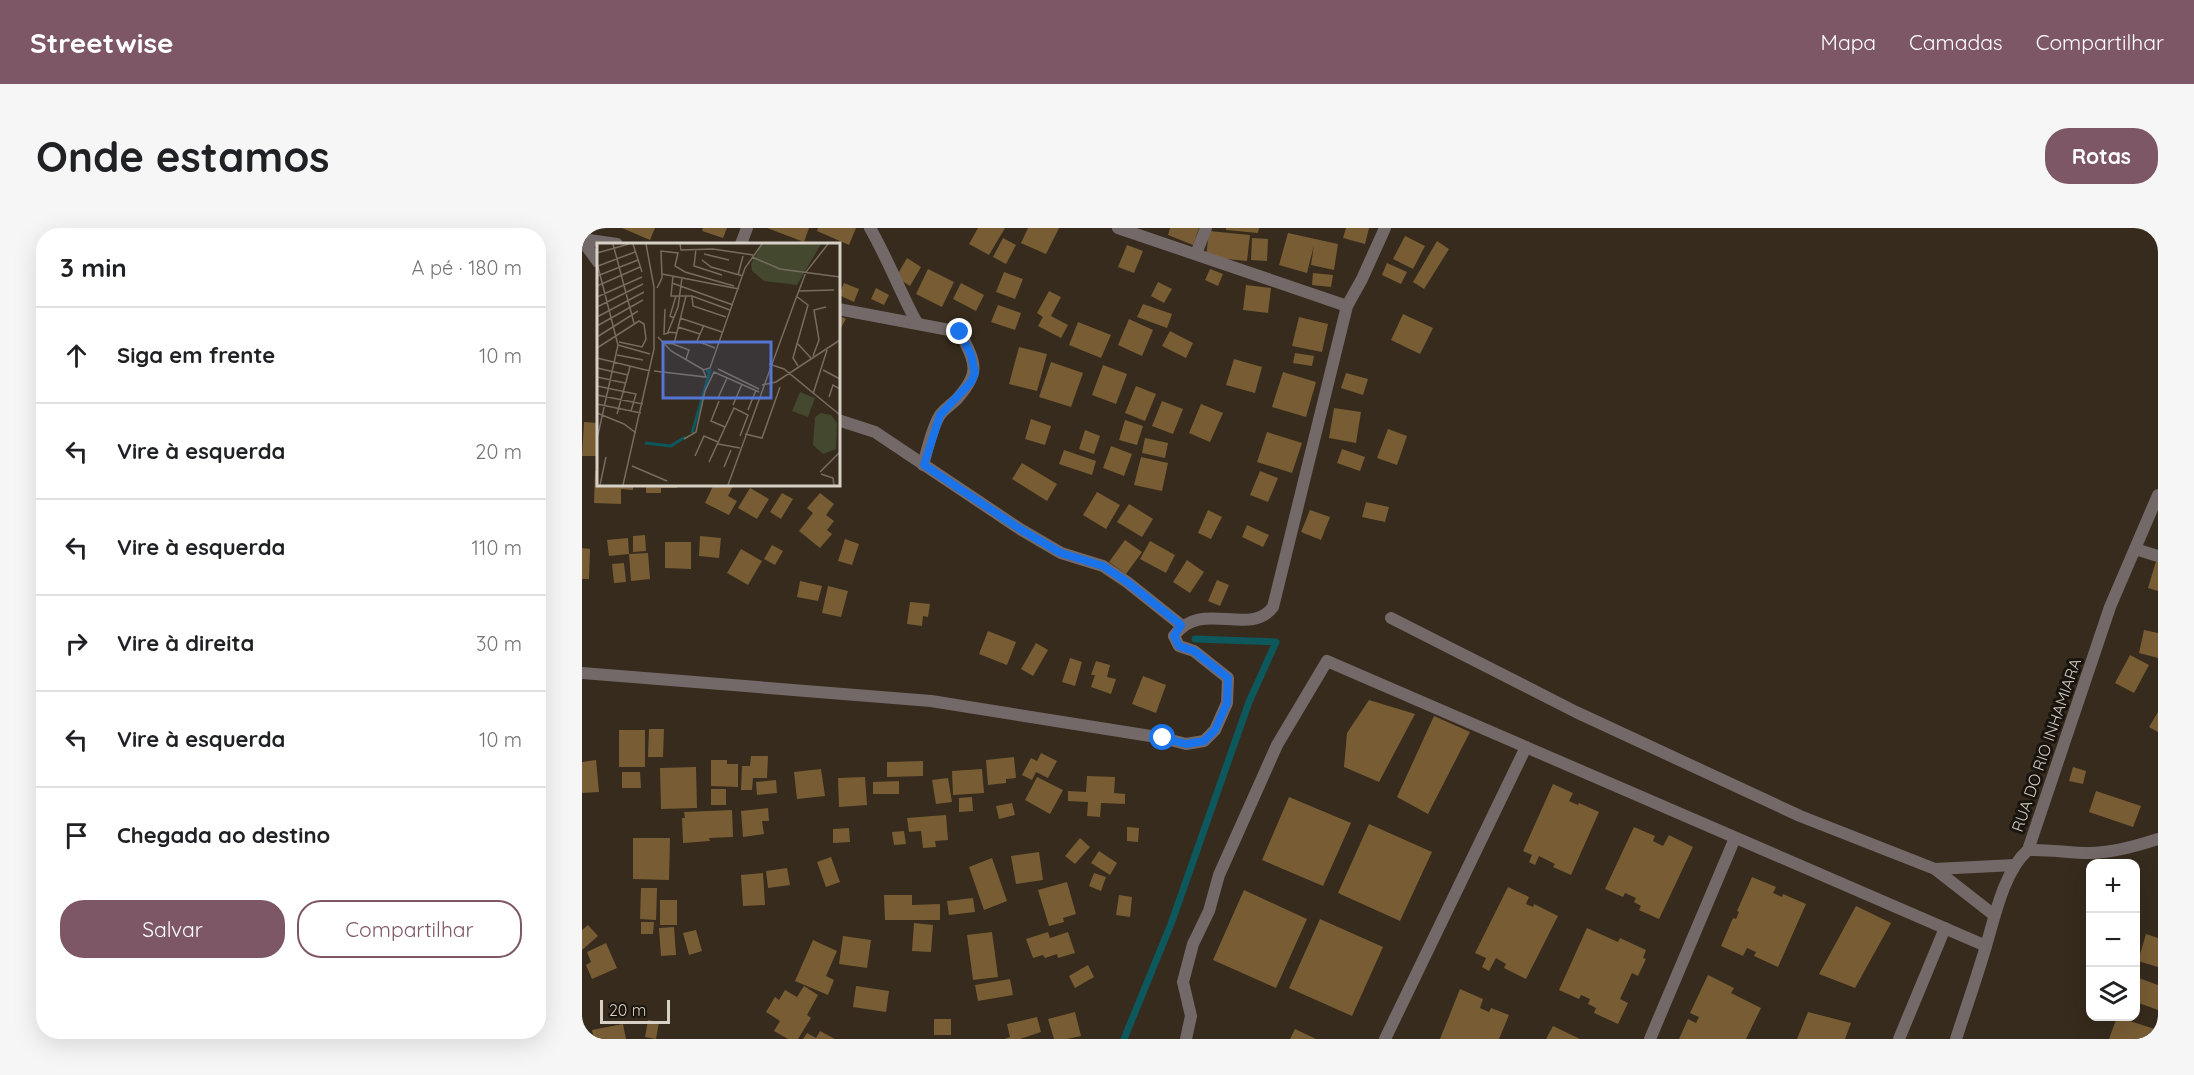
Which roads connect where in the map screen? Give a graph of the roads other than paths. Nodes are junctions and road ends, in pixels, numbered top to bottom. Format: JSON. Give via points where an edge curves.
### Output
{"nodes":[{"id":1,"x":747,"y":228,"type":"edge"},
{"id":2,"x":870,"y":228,"type":"edge"},
{"id":3,"x":1118,"y":228,"type":"edge"},
{"id":4,"x":1206,"y":228,"type":"edge"},
{"id":5,"x":1385,"y":228,"type":"edge"},
{"id":6,"x":582,"y":239,"type":"edge"},
{"id":7,"x":611,"y":243,"type":"edge"},
{"id":8,"x":741,"y":243,"type":"edge"},
{"id":9,"x":1196,"y":254,"type":"junction"},
{"id":10,"x":597,"y":261,"type":"edge"},
{"id":11,"x":1347,"y":306,"type":"junction"},
{"id":12,"x":840,"y":309,"type":"edge"},
{"id":13,"x":917,"y":323,"type":"junction"},
{"id":14,"x":840,"y":421,"type":"edge"},
{"id":15,"x":924,"y":465,"type":"junction"},
{"id":16,"x":2158,"y":495,"type":"edge"},
{"id":17,"x":2135,"y":549,"type":"junction"},
{"id":18,"x":2158,"y":556,"type":"edge"},
{"id":19,"x":1391,"y":618,"type":"dead end"},
{"id":20,"x":1181,"y":625,"type":"junction"},
{"id":21,"x":582,"y":673,"type":"edge"},
{"id":22,"x":1526,"y":747,"type":"junction"},
{"id":23,"x":1736,"y":838,"type":"junction"},
{"id":24,"x":2158,"y":838,"type":"edge"},
{"id":25,"x":2028,"y":850,"type":"junction"},
{"id":26,"x":2014,"y":866,"type":"junction"},
{"id":27,"x":1935,"y":869,"type":"junction"},
{"id":28,"x":1994,"y":915,"type":"junction"},
{"id":29,"x":1945,"y":928,"type":"junction"},
{"id":30,"x":1986,"y":946,"type":"junction"},
{"id":31,"x":1186,"y":1039,"type":"edge"},
{"id":32,"x":1384,"y":1039,"type":"edge"},
{"id":33,"x":1650,"y":1039,"type":"edge"},
{"id":34,"x":1899,"y":1039,"type":"edge"},
{"id":35,"x":1956,"y":1039,"type":"edge"}],
"edges":[{"from":1,"to":8,"type":"street"},
{"from":2,"to":13,"type":"street"},
{"from":3,"to":9,"type":"street"},
{"from":4,"to":9,"type":"street"},
{"from":5,"to":11,"type":"street"},
{"from":6,"to":7,"type":"street"},
{"from":6,"to":10,"type":"street"},
{"from":9,"to":11,"type":"street"},
{"from":11,"to":20,"type":"street","via":[[1273,607],[1267,615],[1256,619],[1209,617]]},
{"from":12,"to":13,"type":"street"},
{"from":13,"to":15,"type":"street","via":[[960,332],[975,373],[940,415]]},
{"from":14,"to":15,"type":"street","via":[[875,432]]},
{"from":15,"to":20,"type":"street","via":[[1061,553],[1103,566]]},
{"from":16,"to":17,"type":"street","name":"RUA DO RIO INHAMIARA"},
{"from":17,"to":18,"type":"street"},
{"from":17,"to":25,"type":"street","name":"RUA DO RIO INHAMIARA","via":[[2110,607]]},
{"from":19,"to":27,"type":"street","via":[[1576,712],[1779,806]]},
{"from":20,"to":21,"type":"street","via":[[1174,636],[1179,646],[1194,651],[1228,678],[1227,703],[1215,730],[1204,741],[1186,744],[931,701]]},
{"from":22,"to":23,"type":"street"},
{"from":22,"to":31,"type":"street","via":[[1325,662],[1277,745],[1193,944],[1183,982],[1191,1016]]},
{"from":22,"to":32,"type":"street"},
{"from":23,"to":29,"type":"street"},
{"from":23,"to":33,"type":"street"},
{"from":24,"to":25,"type":"street","via":[[2090,853]]},
{"from":25,"to":26,"type":"street","name":"RUA DO RIO INHAMIARA"},
{"from":26,"to":27,"type":"street"},
{"from":26,"to":28,"type":"street","name":"RUA DO RIO INHAMIARA"},
{"from":27,"to":28,"type":"street"},
{"from":28,"to":30,"type":"street","name":"RUA DO RIO INHAMIARA"},
{"from":29,"to":30,"type":"street"},
{"from":29,"to":34,"type":"street"},
{"from":30,"to":35,"type":"street","name":"RUA DO RIO INHAMIARA"}]}
